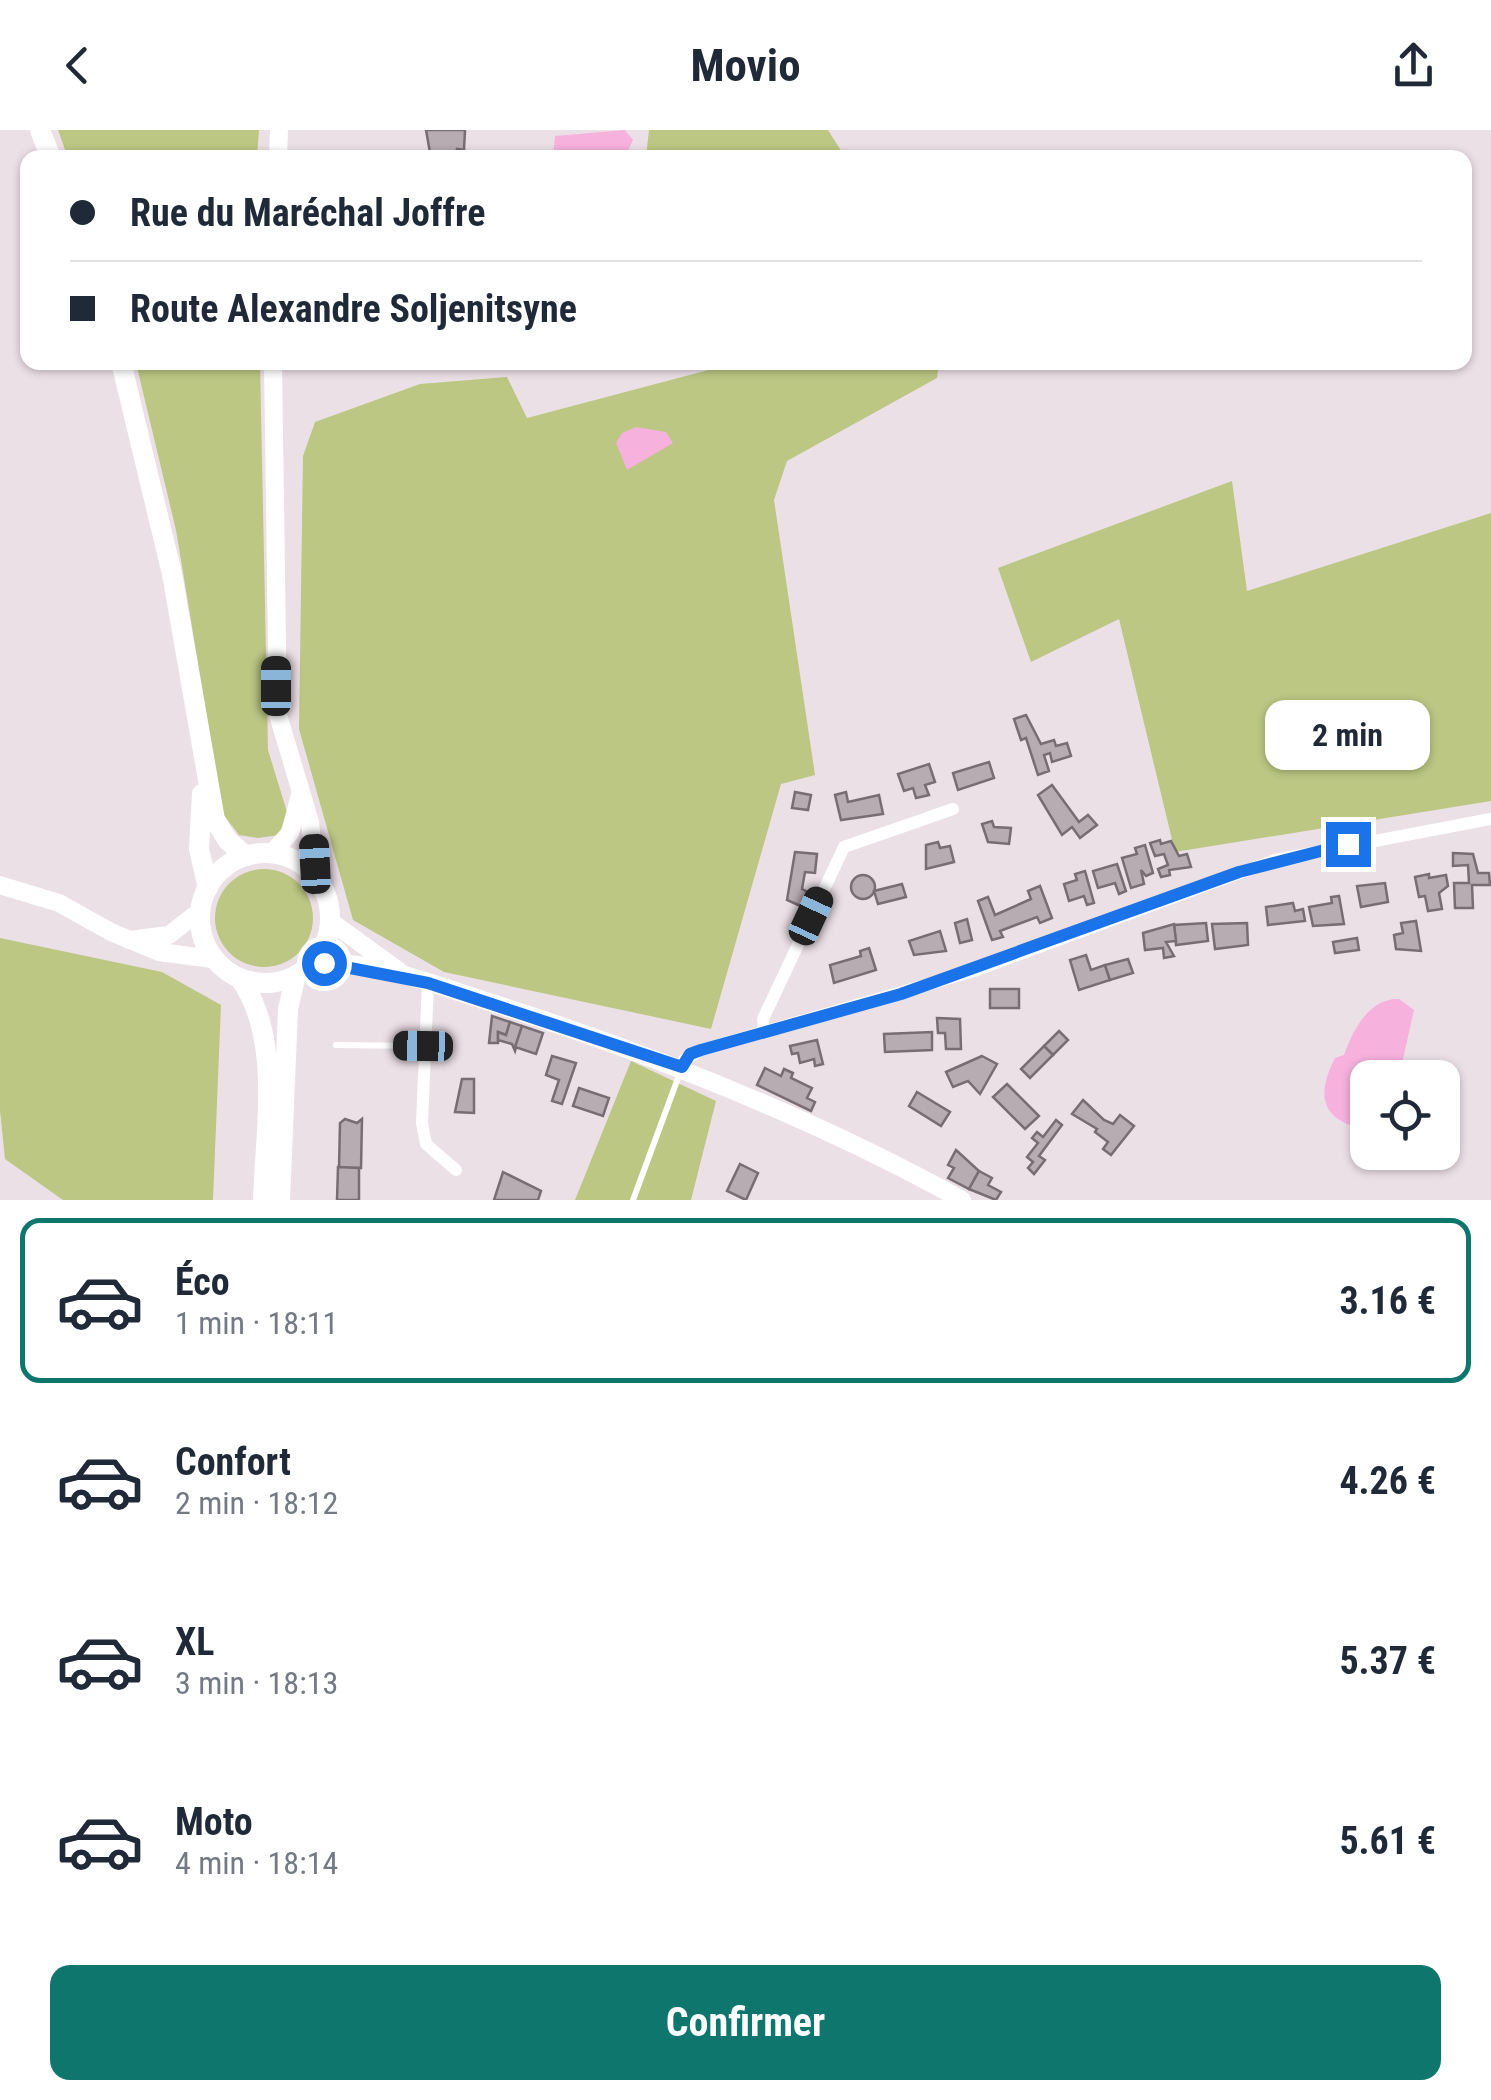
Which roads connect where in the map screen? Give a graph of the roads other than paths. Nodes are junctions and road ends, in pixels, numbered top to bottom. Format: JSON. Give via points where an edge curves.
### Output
{"nodes":[{"id":1,"x":122,"y":370,"type":"edge"},
{"id":2,"x":273,"y":370,"type":"edge"},
{"id":3,"x":203,"y":762,"type":"junction"},
{"id":4,"x":300,"y":794,"type":"junction"},
{"id":5,"x":953,"y":809,"type":"dead end"},
{"id":6,"x":1491,"y":819,"type":"edge"},
{"id":7,"x":271,"y":854,"type":"junction"},
{"id":8,"x":246,"y":856,"type":"junction"},
{"id":9,"x":316,"y":879,"type":"junction"},
{"id":10,"x":1,"y":886,"type":"edge"},
{"id":11,"x":208,"y":888,"type":"junction"},
{"id":12,"x":200,"y":911,"type":"junction"},
{"id":13,"x":330,"y":921,"type":"junction"},
{"id":14,"x":127,"y":940,"type":"junction"},
{"id":15,"x":212,"y":959,"type":"junction"},
{"id":16,"x":304,"y":970,"type":"junction"},
{"id":17,"x":241,"y":980,"type":"junction"},
{"id":18,"x":420,"y":981,"type":"junction"},
{"id":19,"x":764,"y":1031,"type":"junction"},
{"id":20,"x":336,"y":1045,"type":"dead end"},
{"id":21,"x":423,"y":1046,"type":"junction"},
{"id":22,"x":682,"y":1067,"type":"junction"},
{"id":23,"x":456,"y":1170,"type":"dead end"},
{"id":24,"x":264,"y":1200,"type":"edge"},
{"id":25,"x":280,"y":1200,"type":"edge"},
{"id":26,"x":633,"y":1200,"type":"edge"},
{"id":27,"x":962,"y":1200,"type":"edge"}],
"edges":[{"from":1,"to":3,"type":"main road","via":[[172,574]]},
{"from":2,"to":4,"type":"street","via":[[276,686]]},
{"from":3,"to":8,"type":"main road","via":[[215,820]]},
{"from":3,"to":11,"type":"main road","via":[[198,849]]},
{"from":4,"to":7,"type":"street","via":[[290,833]]},
{"from":4,"to":9,"type":"street"},
{"from":5,"to":19,"type":"street","via":[[844,847],[762,1019]]},
{"from":6,"to":19,"type":"street","via":[[1275,860],[974,971]]},
{"from":7,"to":8,"type":"main road"},
{"from":7,"to":9,"type":"main road"},
{"from":8,"to":11,"type":"main road","via":[[216,873]]},
{"from":9,"to":13,"type":"main road"},
{"from":10,"to":14,"type":"street","via":[[59,902]]},
{"from":11,"to":12,"type":"main road"},
{"from":12,"to":14,"type":"street","via":[[169,935]]},
{"from":12,"to":15,"type":"main road"},
{"from":13,"to":16,"type":"main road","via":[[326,944]]},
{"from":13,"to":18,"type":"street"},
{"from":14,"to":15,"type":"street"},
{"from":15,"to":17,"type":"main road"},
{"from":16,"to":17,"type":"main road"},
{"from":16,"to":18,"type":"street","via":[[348,964]]},
{"from":16,"to":25,"type":"main road","via":[[288,1009]]},
{"from":17,"to":24,"type":"main road","via":[[258,1010],[264,1050]]},
{"from":18,"to":21,"type":"street"},
{"from":18,"to":22,"type":"street"},
{"from":19,"to":22,"type":"street","via":[[690,1054]]},
{"from":20,"to":21,"type":"lane"},
{"from":21,"to":23,"type":"street","via":[[426,1144]]},
{"from":22,"to":26,"type":"lane"},
{"from":22,"to":27,"type":"street"}]}
